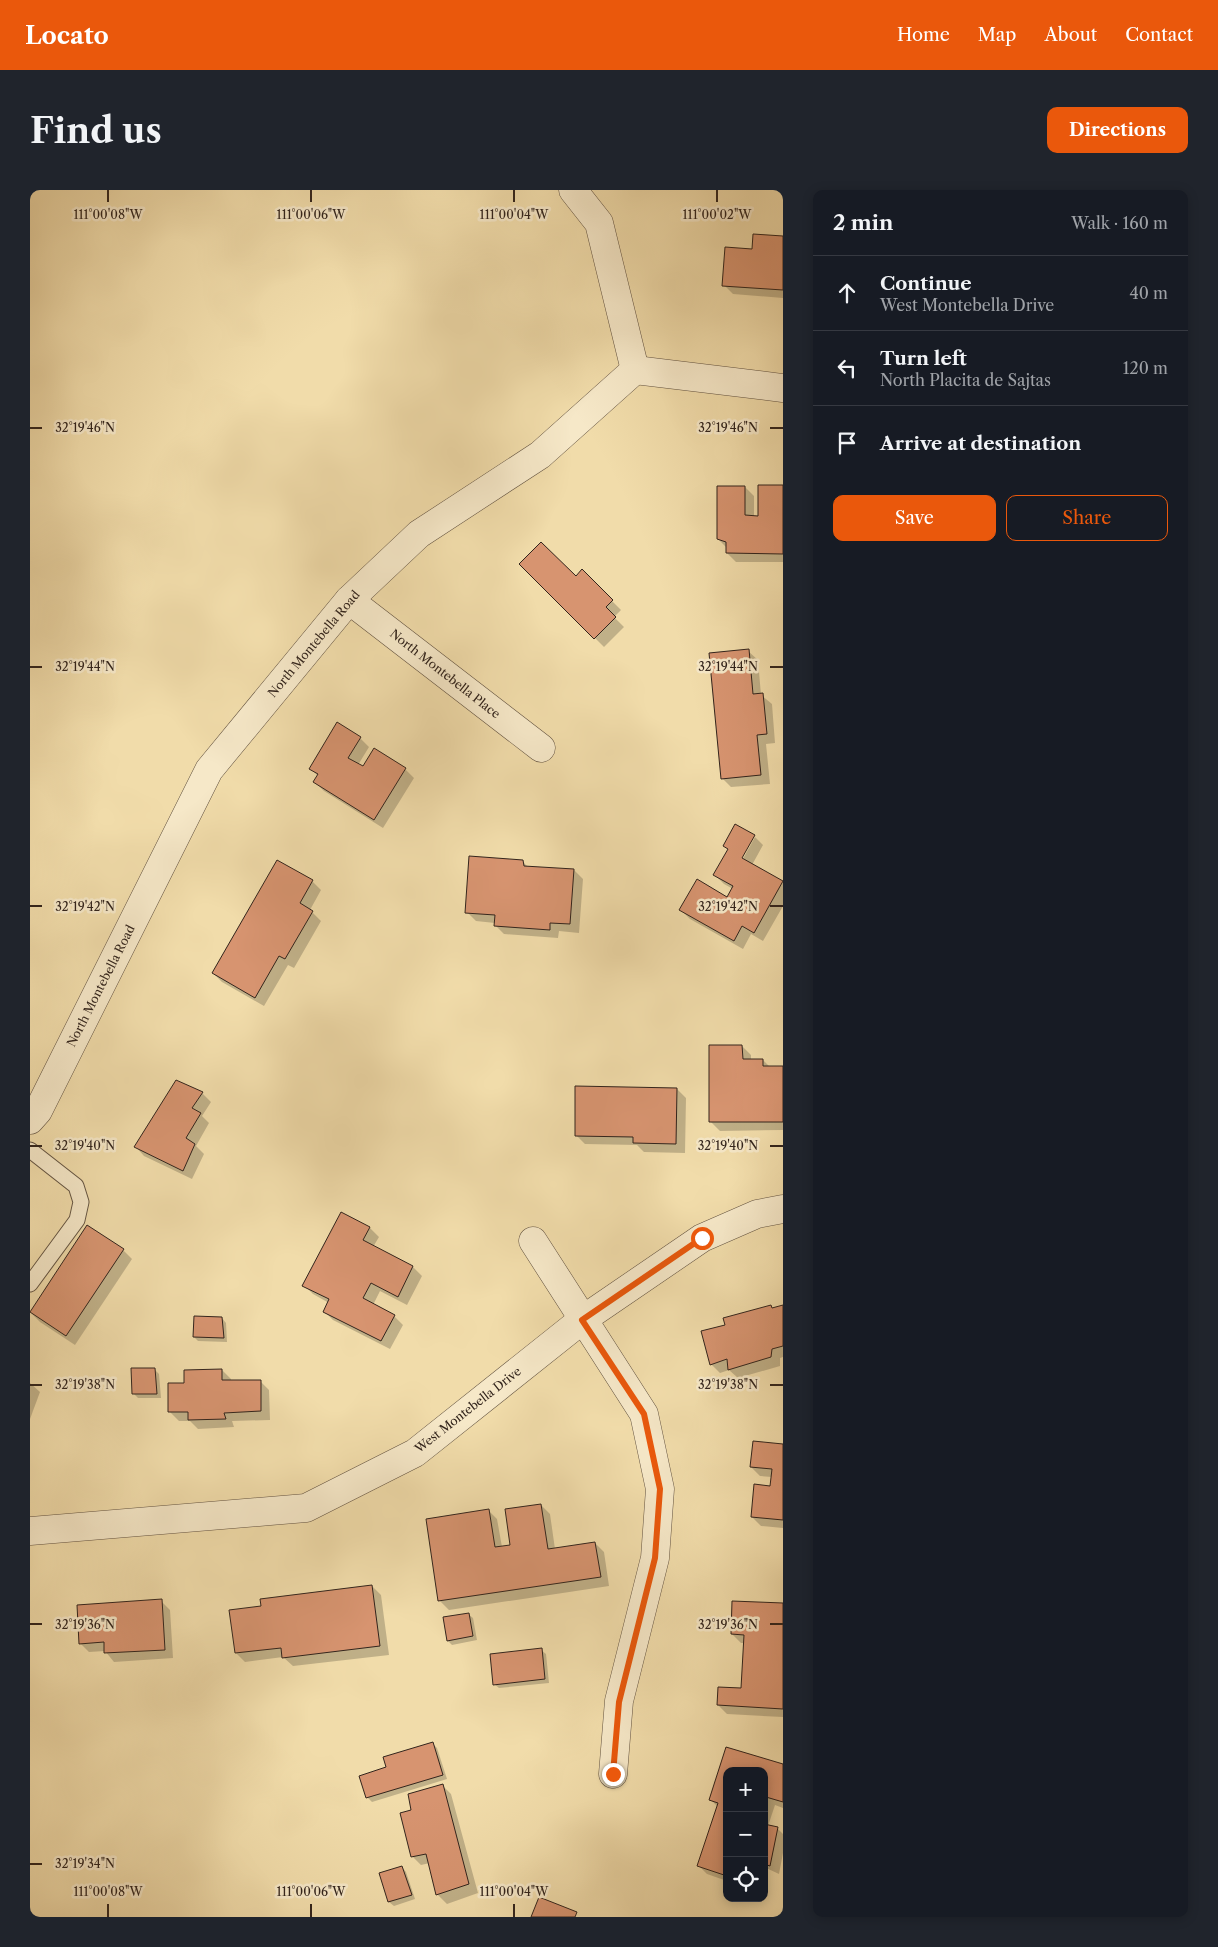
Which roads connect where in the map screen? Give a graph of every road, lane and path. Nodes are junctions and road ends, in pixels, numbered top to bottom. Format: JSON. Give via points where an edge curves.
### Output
{"nodes":[{"id":1,"x":573,"y":190,"type":"edge"},
{"id":2,"x":635,"y":370,"type":"junction"},
{"id":3,"x":783,"y":388,"type":"edge"},
{"id":4,"x":349,"y":600,"type":"junction"},
{"id":5,"x":541,"y":748,"type":"dead end"},
{"id":6,"x":30,"y":1120,"type":"edge"},
{"id":7,"x":30,"y":1150,"type":"edge"},
{"id":8,"x":783,"y":1209,"type":"edge"},
{"id":9,"x":533,"y":1241,"type":"dead end"},
{"id":10,"x":30,"y":1284,"type":"edge"},
{"id":11,"x":582,"y":1320,"type":"junction"},
{"id":12,"x":30,"y":1531,"type":"edge"},
{"id":13,"x":613,"y":1774,"type":"dead end"}],
"edges":[{"from":1,"to":2,"type":"street","via":[[599,223]]},
{"from":2,"to":3,"type":"street"},
{"from":2,"to":4,"type":"street","name":"North Montebella Road","via":[[540,455],[419,534]]},
{"from":4,"to":5,"type":"street","name":"North Montebella Place"},
{"from":4,"to":6,"type":"street","name":"North Montebella Road","via":[[209,770],[42,1103]]},
{"from":7,"to":10,"type":"lane","via":[[76,1186],[81,1202],[76,1220]]},
{"from":8,"to":11,"type":"street","name":"West Montebella Drive","via":[[757,1214],[702,1238]]},
{"from":9,"to":11,"type":"street"},
{"from":11,"to":12,"type":"street","name":"West Montebella Drive","via":[[415,1453],[306,1508]]},
{"from":11,"to":13,"type":"street","via":[[644,1414],[660,1489],[655,1558],[619,1702]]}]}
